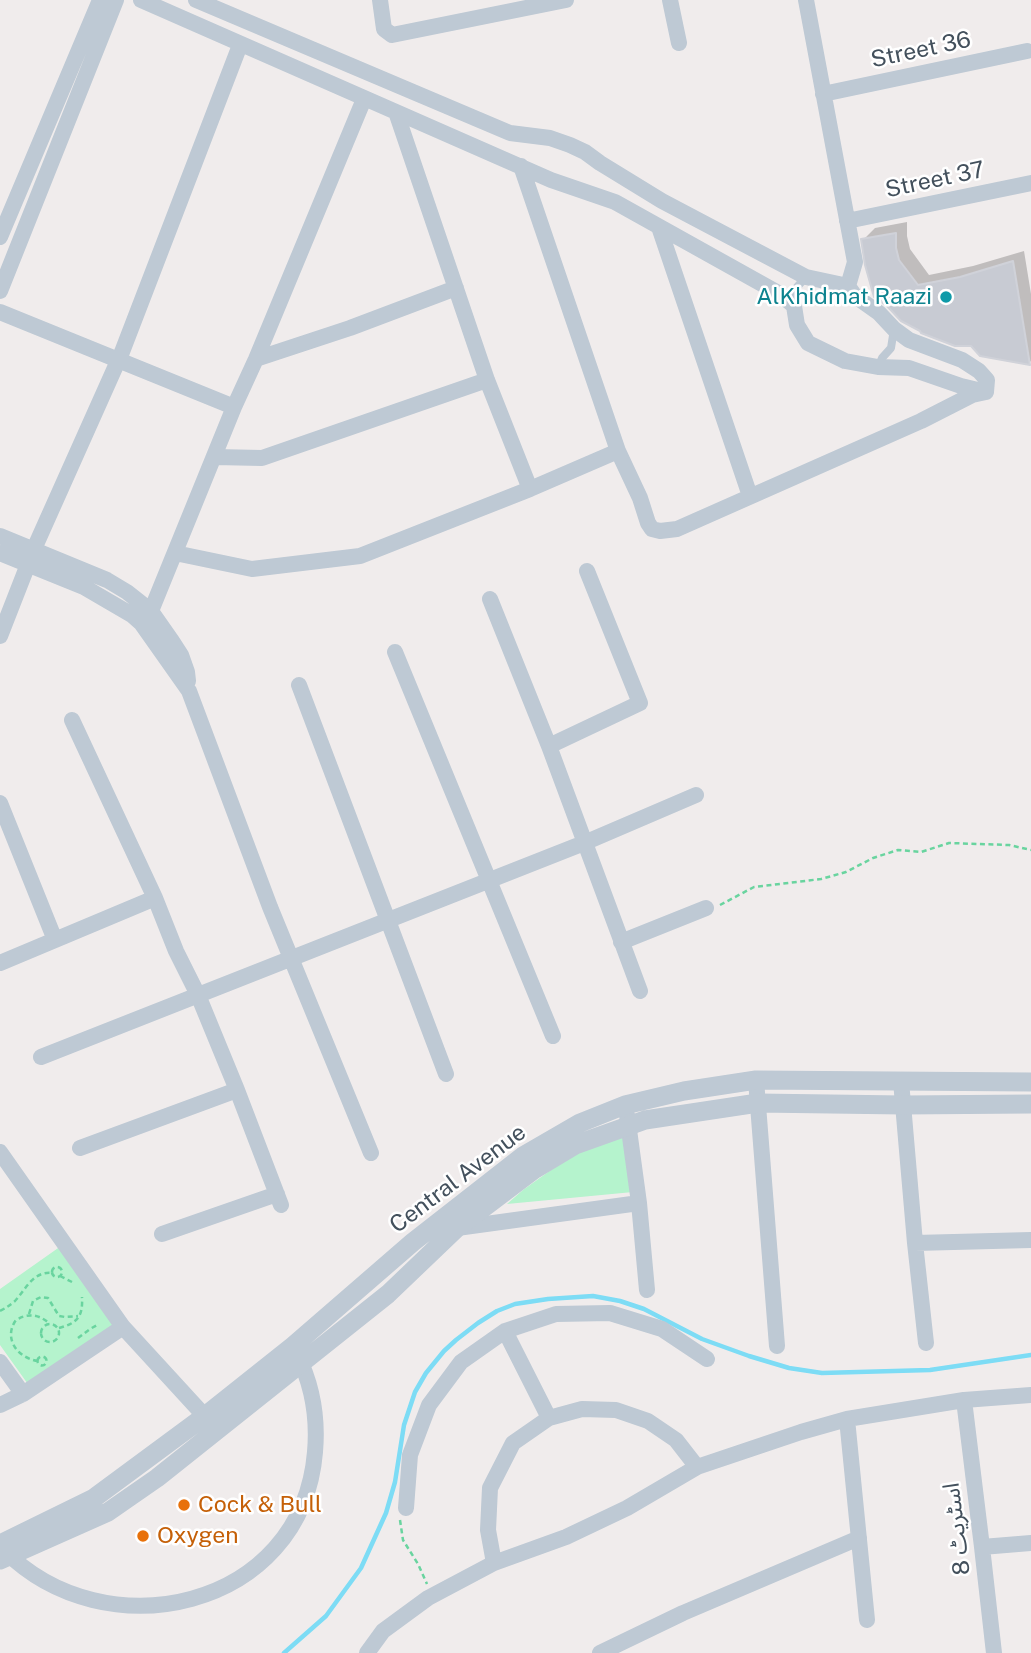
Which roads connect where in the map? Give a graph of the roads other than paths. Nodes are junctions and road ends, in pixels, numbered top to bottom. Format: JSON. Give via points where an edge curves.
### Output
{"nodes":[{"id":1,"x":100,"y":0,"type":"edge"},
{"id":2,"x":116,"y":0,"type":"edge"},
{"id":3,"x":141,"y":0,"type":"edge"},
{"id":4,"x":196,"y":0,"type":"edge"},
{"id":5,"x":380,"y":0,"type":"edge"},
{"id":6,"x":566,"y":0,"type":"edge"},
{"id":7,"x":670,"y":0,"type":"edge"},
{"id":8,"x":806,"y":0,"type":"edge"},
{"id":9,"x":494,"y":7,"type":"edge"},
{"id":10,"x":679,"y":43,"type":"dead end"},
{"id":11,"x":240,"y":45,"type":"junction"},
{"id":12,"x":1027,"y":51,"type":"dead end"},
{"id":13,"x":823,"y":94,"type":"junction"},
{"id":14,"x":364,"y":99,"type":"junction"},
{"id":15,"x":396,"y":113,"type":"junction"},
{"id":16,"x":521,"y":166,"type":"junction"},
{"id":17,"x":1031,"y":183,"type":"edge"},
{"id":18,"x":7,"y":202,"type":"edge"},
{"id":19,"x":848,"y":220,"type":"junction"},
{"id":20,"x":659,"y":227,"type":"junction"},
{"id":21,"x":0,"y":237,"type":"edge"},
{"id":22,"x":806,"y":277,"type":"junction"},
{"id":23,"x":848,"y":286,"type":"junction"},
{"id":24,"x":456,"y":288,"type":"junction"},
{"id":25,"x":0,"y":291,"type":"edge"},
{"id":26,"x":794,"y":306,"type":"junction"},
{"id":27,"x":0,"y":312,"type":"edge"},
{"id":28,"x":894,"y":329,"type":"junction"},
{"id":29,"x":256,"y":359,"type":"junction"},
{"id":30,"x":118,"y":360,"type":"junction"},
{"id":31,"x":878,"y":367,"type":"junction"},
{"id":32,"x":486,"y":380,"type":"junction"},
{"id":33,"x":986,"y":392,"type":"junction"},
{"id":34,"x":234,"y":407,"type":"junction"},
{"id":35,"x":618,"y":451,"type":"junction"},
{"id":36,"x":215,"y":457,"type":"junction"},
{"id":37,"x":530,"y":489,"type":"junction"},
{"id":38,"x":750,"y":496,"type":"junction"},
{"id":39,"x":0,"y":536,"type":"edge"},
{"id":40,"x":0,"y":553,"type":"edge"},
{"id":41,"x":175,"y":553,"type":"junction"},
{"id":42,"x":31,"y":557,"type":"junction"},
{"id":43,"x":587,"y":571,"type":"dead end"},
{"id":44,"x":490,"y":599,"type":"dead end"},
{"id":45,"x":151,"y":611,"type":"junction"},
{"id":46,"x":0,"y":636,"type":"edge"},
{"id":47,"x":395,"y":652,"type":"dead end"},
{"id":48,"x":299,"y":685,"type":"dead end"},
{"id":49,"x":189,"y":691,"type":"junction"},
{"id":50,"x":72,"y":720,"type":"dead end"},
{"id":51,"x":549,"y":746,"type":"junction"},
{"id":52,"x":696,"y":795,"type":"dead end"},
{"id":53,"x":0,"y":803,"type":"edge"},
{"id":54,"x":584,"y":843,"type":"junction"},
{"id":55,"x":488,"y":881,"type":"junction"},
{"id":56,"x":155,"y":898,"type":"junction"},
{"id":57,"x":706,"y":908,"type":"road end"},
{"id":58,"x":388,"y":920,"type":"junction"},
{"id":59,"x":55,"y":940,"type":"junction"},
{"id":60,"x":621,"y":942,"type":"junction"},
{"id":61,"x":291,"y":959,"type":"junction"},
{"id":62,"x":0,"y":964,"type":"edge"},
{"id":63,"x":640,"y":990,"type":"dead end"},
{"id":64,"x":198,"y":995,"type":"junction"},
{"id":65,"x":552,"y":1036,"type":"dead end"},
{"id":66,"x":41,"y":1057,"type":"dead end"},
{"id":67,"x":446,"y":1074,"type":"dead end"},
{"id":68,"x":756,"y":1080,"type":"junction"},
{"id":69,"x":901,"y":1081,"type":"junction"},
{"id":70,"x":1031,"y":1082,"type":"edge"},
{"id":71,"x":237,"y":1090,"type":"junction"},
{"id":72,"x":758,"y":1103,"type":"junction"},
{"id":73,"x":1031,"y":1104,"type":"edge"},
{"id":74,"x":625,"y":1105,"type":"junction"},
{"id":75,"x":903,"y":1105,"type":"junction"},
{"id":76,"x":629,"y":1125,"type":"junction"},
{"id":77,"x":80,"y":1148,"type":"dead end"},
{"id":78,"x":0,"y":1152,"type":"edge"},
{"id":79,"x":371,"y":1153,"type":"dead end"},
{"id":80,"x":639,"y":1203,"type":"junction"},
{"id":81,"x":457,"y":1228,"type":"junction"},
{"id":82,"x":162,"y":1234,"type":"dead end"},
{"id":83,"x":1031,"y":1240,"type":"edge"},
{"id":84,"x":413,"y":1242,"type":"junction"},
{"id":85,"x":915,"y":1243,"type":"junction"},
{"id":86,"x":646,"y":1290,"type":"dead end"},
{"id":87,"x":123,"y":1327,"type":"junction"},
{"id":88,"x":505,"y":1331,"type":"junction"},
{"id":89,"x":926,"y":1343,"type":"dead end"},
{"id":90,"x":777,"y":1346,"type":"dead end"},
{"id":91,"x":297,"y":1355,"type":"junction"},
{"id":92,"x":708,"y":1359,"type":"dead end"},
{"id":93,"x":0,"y":1362,"type":"edge"},
{"id":94,"x":23,"y":1394,"type":"junction"},
{"id":95,"x":1031,"y":1395,"type":"edge"},
{"id":96,"x":964,"y":1400,"type":"junction"},
{"id":97,"x":0,"y":1405,"type":"edge"},
{"id":98,"x":549,"y":1418,"type":"junction"},
{"id":99,"x":847,"y":1419,"type":"junction"},
{"id":100,"x":211,"y":1423,"type":"junction"},
{"id":101,"x":697,"y":1467,"type":"junction"},
{"id":102,"x":406,"y":1508,"type":"road end"},
{"id":103,"x":859,"y":1538,"type":"junction"},
{"id":104,"x":1031,"y":1543,"type":"edge"},
{"id":105,"x":982,"y":1546,"type":"junction"},
{"id":106,"x":2,"y":1552,"type":"edge"},
{"id":107,"x":494,"y":1563,"type":"junction"},
{"id":108,"x":867,"y":1620,"type":"dead end"},
{"id":109,"x":368,"y":1653,"type":"edge"},
{"id":110,"x":600,"y":1653,"type":"edge"},
{"id":111,"x":994,"y":1653,"type":"edge"}],
"edges":[{"from":1,"to":18,"type":"street"},
{"from":2,"to":25,"type":"street"},
{"from":3,"to":11,"type":"street"},
{"from":4,"to":22,"type":"street","via":[[510,133],[570,145],[662,201]]},
{"from":5,"to":9,"type":"street","via":[[384,29],[391,35]]},
{"from":6,"to":9,"type":"street"},
{"from":7,"to":10,"type":"street"},
{"from":8,"to":13,"type":"street"},
{"from":11,"to":14,"type":"street"},
{"from":11,"to":30,"type":"street"},
{"from":12,"to":13,"type":"street","name":"Street 36"},
{"from":13,"to":19,"type":"street"},
{"from":14,"to":15,"type":"street"},
{"from":14,"to":29,"type":"street"},
{"from":15,"to":16,"type":"street"},
{"from":15,"to":24,"type":"street"},
{"from":16,"to":20,"type":"street","via":[[615,202]]},
{"from":16,"to":35,"type":"street"},
{"from":17,"to":19,"type":"street","name":"Street 37"},
{"from":18,"to":21,"type":"street"},
{"from":19,"to":23,"type":"street","via":[[855,262]]},
{"from":20,"to":26,"type":"street"},
{"from":20,"to":38,"type":"street"},
{"from":22,"to":23,"type":"street"},
{"from":22,"to":26,"type":"lane","via":[[797,287]]},
{"from":23,"to":28,"type":"street"},
{"from":24,"to":29,"type":"street"},
{"from":24,"to":32,"type":"street"},
{"from":26,"to":31,"type":"street","via":[[797,325],[808,343],[845,361]]},
{"from":27,"to":30,"type":"street"},
{"from":28,"to":31,"type":"lane","via":[[891,348]]},
{"from":28,"to":33,"type":"street","via":[[979,371],[987,380]]},
{"from":29,"to":34,"type":"street"},
{"from":30,"to":34,"type":"street"},
{"from":30,"to":42,"type":"street"},
{"from":31,"to":33,"type":"street","via":[[909,368]]},
{"from":32,"to":36,"type":"street","via":[[262,458]]},
{"from":32,"to":37,"type":"street"},
{"from":33,"to":38,"type":"street"},
{"from":34,"to":36,"type":"street"},
{"from":35,"to":37,"type":"street"},
{"from":35,"to":38,"type":"street","via":[[652,529],[677,529]]},
{"from":36,"to":41,"type":"street"},
{"from":37,"to":41,"type":"street","via":[[360,556],[252,569]]},
{"from":39,"to":42,"type":"street"},
{"from":40,"to":42,"type":"street"},
{"from":41,"to":45,"type":"street"},
{"from":42,"to":45,"type":"street","via":[[107,580]]},
{"from":42,"to":46,"type":"street"},
{"from":42,"to":49,"type":"street","via":[[132,615]]},
{"from":43,"to":51,"type":"street","via":[[639,703]]},
{"from":44,"to":51,"type":"street"},
{"from":45,"to":49,"type":"street","via":[[181,654]]},
{"from":47,"to":55,"type":"street"},
{"from":48,"to":58,"type":"street"},
{"from":49,"to":61,"type":"street"},
{"from":50,"to":56,"type":"street"},
{"from":51,"to":54,"type":"street"},
{"from":52,"to":54,"type":"street"},
{"from":53,"to":59,"type":"street"},
{"from":54,"to":55,"type":"street"},
{"from":54,"to":60,"type":"street"},
{"from":55,"to":58,"type":"street"},
{"from":55,"to":65,"type":"street"},
{"from":56,"to":59,"type":"street"},
{"from":56,"to":64,"type":"street"},
{"from":57,"to":60,"type":"street"},
{"from":58,"to":61,"type":"street"},
{"from":58,"to":67,"type":"street"},
{"from":59,"to":62,"type":"street"},
{"from":60,"to":63,"type":"street"},
{"from":61,"to":64,"type":"street"},
{"from":61,"to":79,"type":"street"},
{"from":64,"to":66,"type":"street"},
{"from":64,"to":71,"type":"street"},
{"from":68,"to":69,"type":"street","name":"Central Avenue"},
{"from":68,"to":72,"type":"street"},
{"from":68,"to":74,"type":"street","name":"Central Avenue"},
{"from":69,"to":70,"type":"street","name":"Central Avenue"},
{"from":69,"to":75,"type":"street"},
{"from":71,"to":77,"type":"street"},
{"from":71,"to":82,"type":"street","via":[[279,1200]]},
{"from":72,"to":75,"type":"street","name":"Central Avenue"},
{"from":72,"to":76,"type":"street","name":"Central Avenue"},
{"from":72,"to":90,"type":"street"},
{"from":73,"to":75,"type":"street","name":"Central Avenue"},
{"from":74,"to":76,"type":"street"},
{"from":74,"to":84,"type":"street","name":"Central Avenue","via":[[580,1123],[523,1156]]},
{"from":75,"to":85,"type":"street"},
{"from":76,"to":80,"type":"street"},
{"from":76,"to":81,"type":"street","name":"Central Avenue","via":[[575,1145]]},
{"from":78,"to":87,"type":"street"},
{"from":80,"to":81,"type":"street"},
{"from":80,"to":86,"type":"street"},
{"from":81,"to":84,"type":"street"},
{"from":81,"to":91,"type":"street","name":"Central Avenue","via":[[388,1294]]},
{"from":83,"to":85,"type":"street"},
{"from":84,"to":91,"type":"street","name":"Central Avenue"},
{"from":85,"to":89,"type":"street"},
{"from":87,"to":94,"type":"street"},
{"from":87,"to":100,"type":"street"},
{"from":88,"to":92,"type":"street","via":[[556,1314],[610,1313],[662,1329]]},
{"from":88,"to":98,"type":"street"},
{"from":88,"to":102,"type":"street","via":[[461,1362],[429,1405],[410,1455]]},
{"from":91,"to":100,"type":"street","name":"Central Avenue"},
{"from":91,"to":106,"type":"street","via":[[313,1397],[314,1468],[304,1503],[288,1534],[265,1562],[237,1584],[206,1601],[172,1611],[136,1614],[101,1610],[37,1581]]},
{"from":93,"to":94,"type":"street"},
{"from":94,"to":97,"type":"street"},
{"from":95,"to":96,"type":"street"},
{"from":96,"to":99,"type":"street"},
{"from":96,"to":105,"type":"street","name":"اسٹریٹ 8"},
{"from":98,"to":101,"type":"street","via":[[582,1409],[616,1410],[648,1421],[676,1440]]},
{"from":98,"to":107,"type":"street","via":[[513,1443],[490,1488],[488,1530]]},
{"from":99,"to":101,"type":"street"},
{"from":99,"to":103,"type":"street"},
{"from":100,"to":106,"type":"street","name":"Central Avenue"},
{"from":101,"to":107,"type":"street","via":[[627,1508]]},
{"from":103,"to":108,"type":"street"},
{"from":103,"to":110,"type":"street"},
{"from":104,"to":105,"type":"street"},
{"from":105,"to":111,"type":"street","name":"اسٹریٹ 8"},
{"from":107,"to":109,"type":"street","via":[[432,1596],[383,1631]]}]}
